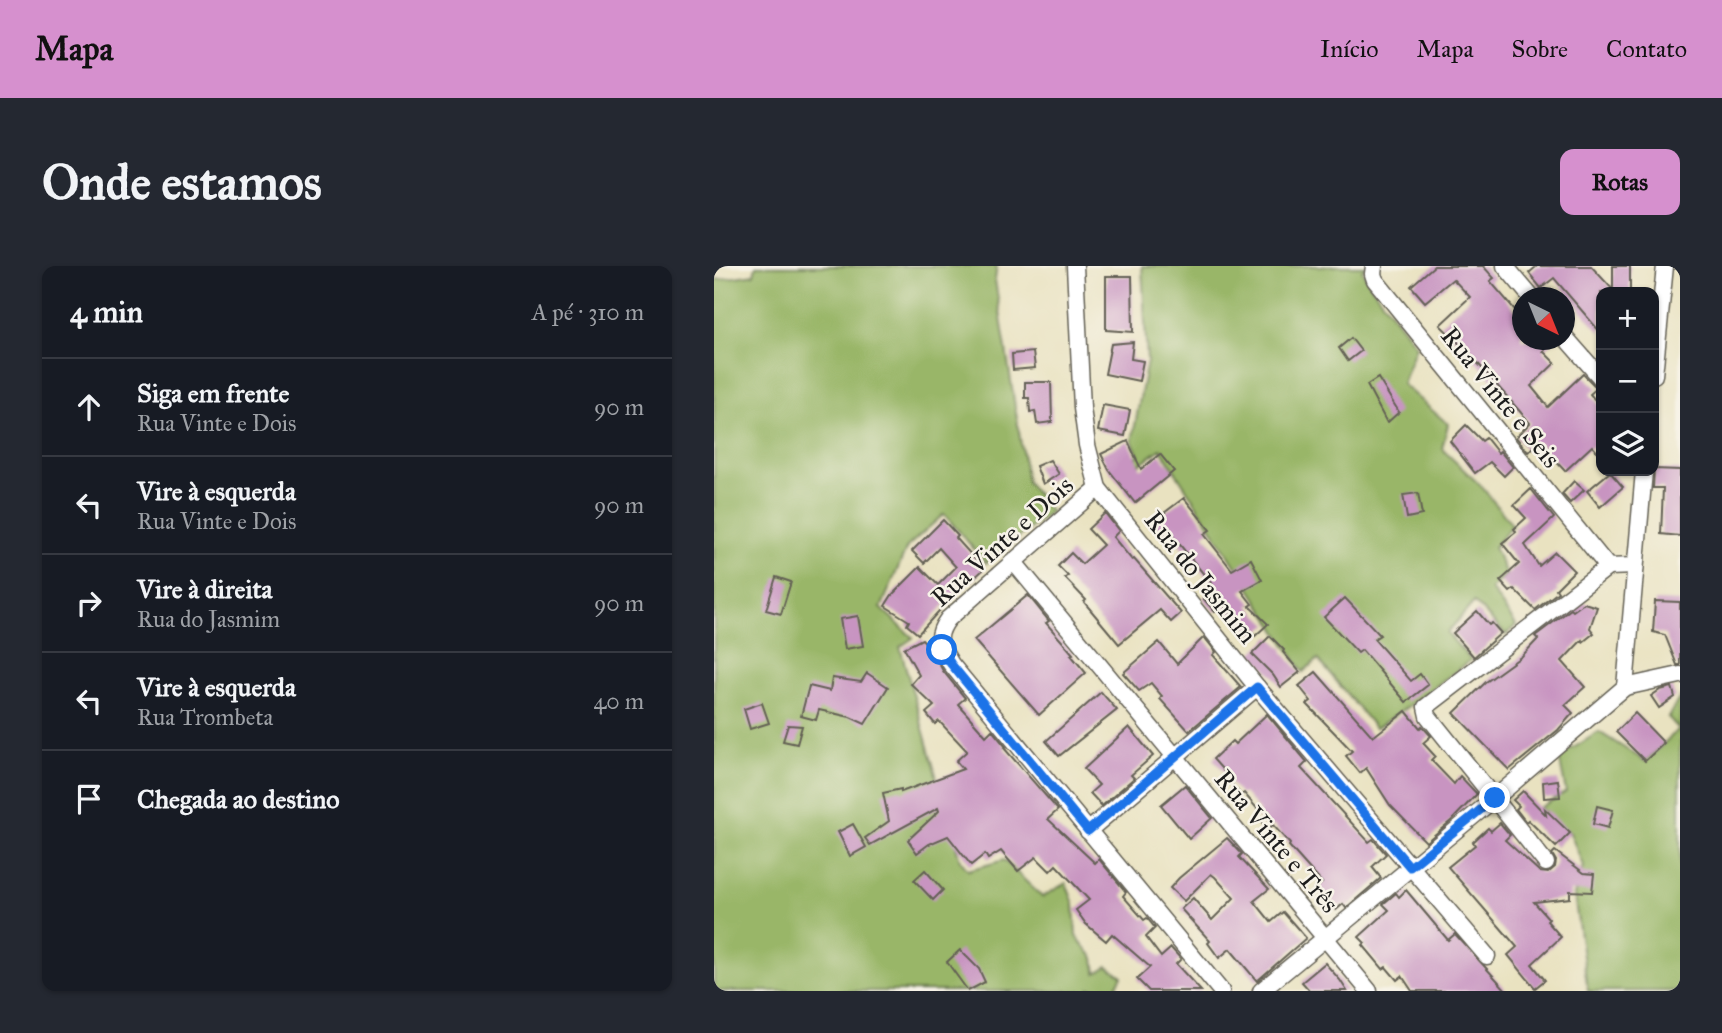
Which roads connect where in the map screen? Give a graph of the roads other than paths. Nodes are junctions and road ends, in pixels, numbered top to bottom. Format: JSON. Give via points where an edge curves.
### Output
{"nodes":[{"id":1,"x":1075,"y":266,"type":"edge"},
{"id":2,"x":1374,"y":266,"type":"edge"},
{"id":3,"x":1504,"y":266,"type":"edge"},
{"id":4,"x":1665,"y":266,"type":"edge"},
{"id":5,"x":1522,"y":287,"type":"edge"},
{"id":6,"x":1575,"y":348,"type":"edge"},
{"id":7,"x":1657,"y":350,"type":"edge"},
{"id":8,"x":1596,"y":372,"type":"edge"},
{"id":9,"x":1644,"y":476,"type":"edge"},
{"id":10,"x":1098,"y":488,"type":"junction"},
{"id":11,"x":1013,"y":561,"type":"junction"},
{"id":12,"x":1635,"y":566,"type":"junction"},
{"id":13,"x":1608,"y":567,"type":"junction"},
{"id":14,"x":1680,"y":675,"type":"edge"},
{"id":15,"x":1257,"y":687,"type":"junction"},
{"id":16,"x":1625,"y":687,"type":"junction"},
{"id":17,"x":1176,"y":757,"type":"junction"},
{"id":18,"x":1495,"y":798,"type":"junction"},
{"id":19,"x":1088,"y":831,"type":"junction"},
{"id":20,"x":1546,"y":863,"type":"dead end"},
{"id":21,"x":1410,"y":867,"type":"junction"},
{"id":22,"x":1325,"y":937,"type":"junction"},
{"id":23,"x":1487,"y":956,"type":"dead end"},
{"id":24,"x":1221,"y":991,"type":"edge"},
{"id":25,"x":1261,"y":991,"type":"edge"},
{"id":26,"x":1369,"y":991,"type":"edge"}],
"edges":[{"from":1,"to":10,"type":"street","name":"Rua do Jasmim","via":[[1082,408]]},
{"from":2,"to":13,"type":"street","name":"Rua Vinte e Seis","via":[[1375,281]]},
{"from":3,"to":5,"type":"street"},
{"from":4,"to":7,"type":"street"},
{"from":6,"to":8,"type":"street"},
{"from":9,"to":12,"type":"street"},
{"from":10,"to":11,"type":"street","name":"Rua Vinte e Dois"},
{"from":10,"to":15,"type":"street","name":"Rua do Jasmim"},
{"from":11,"to":17,"type":"street","name":"Rua Vinte e Três"},
{"from":11,"to":19,"type":"street","name":"Rua Vinte e Dois","via":[[948,619],[939,638],[951,664]]},
{"from":12,"to":13,"type":"street"},
{"from":12,"to":16,"type":"street"},
{"from":13,"to":18,"type":"street","via":[[1426,707],[1428,716]]},
{"from":14,"to":16,"type":"street"},
{"from":15,"to":17,"type":"street"},
{"from":15,"to":21,"type":"street","name":"Rua do Jasmim"},
{"from":16,"to":18,"type":"street"},
{"from":17,"to":19,"type":"street"},
{"from":17,"to":22,"type":"street","name":"Rua Vinte e Três"},
{"from":18,"to":20,"type":"street"},
{"from":18,"to":21,"type":"street"},
{"from":19,"to":24,"type":"street","name":"Rua Vinte e Dois"},
{"from":21,"to":22,"type":"street"},
{"from":21,"to":23,"type":"street","name":"Rua do Jasmim"},
{"from":22,"to":25,"type":"street"},
{"from":22,"to":26,"type":"street","name":"Rua Vinte e Três"}]}
